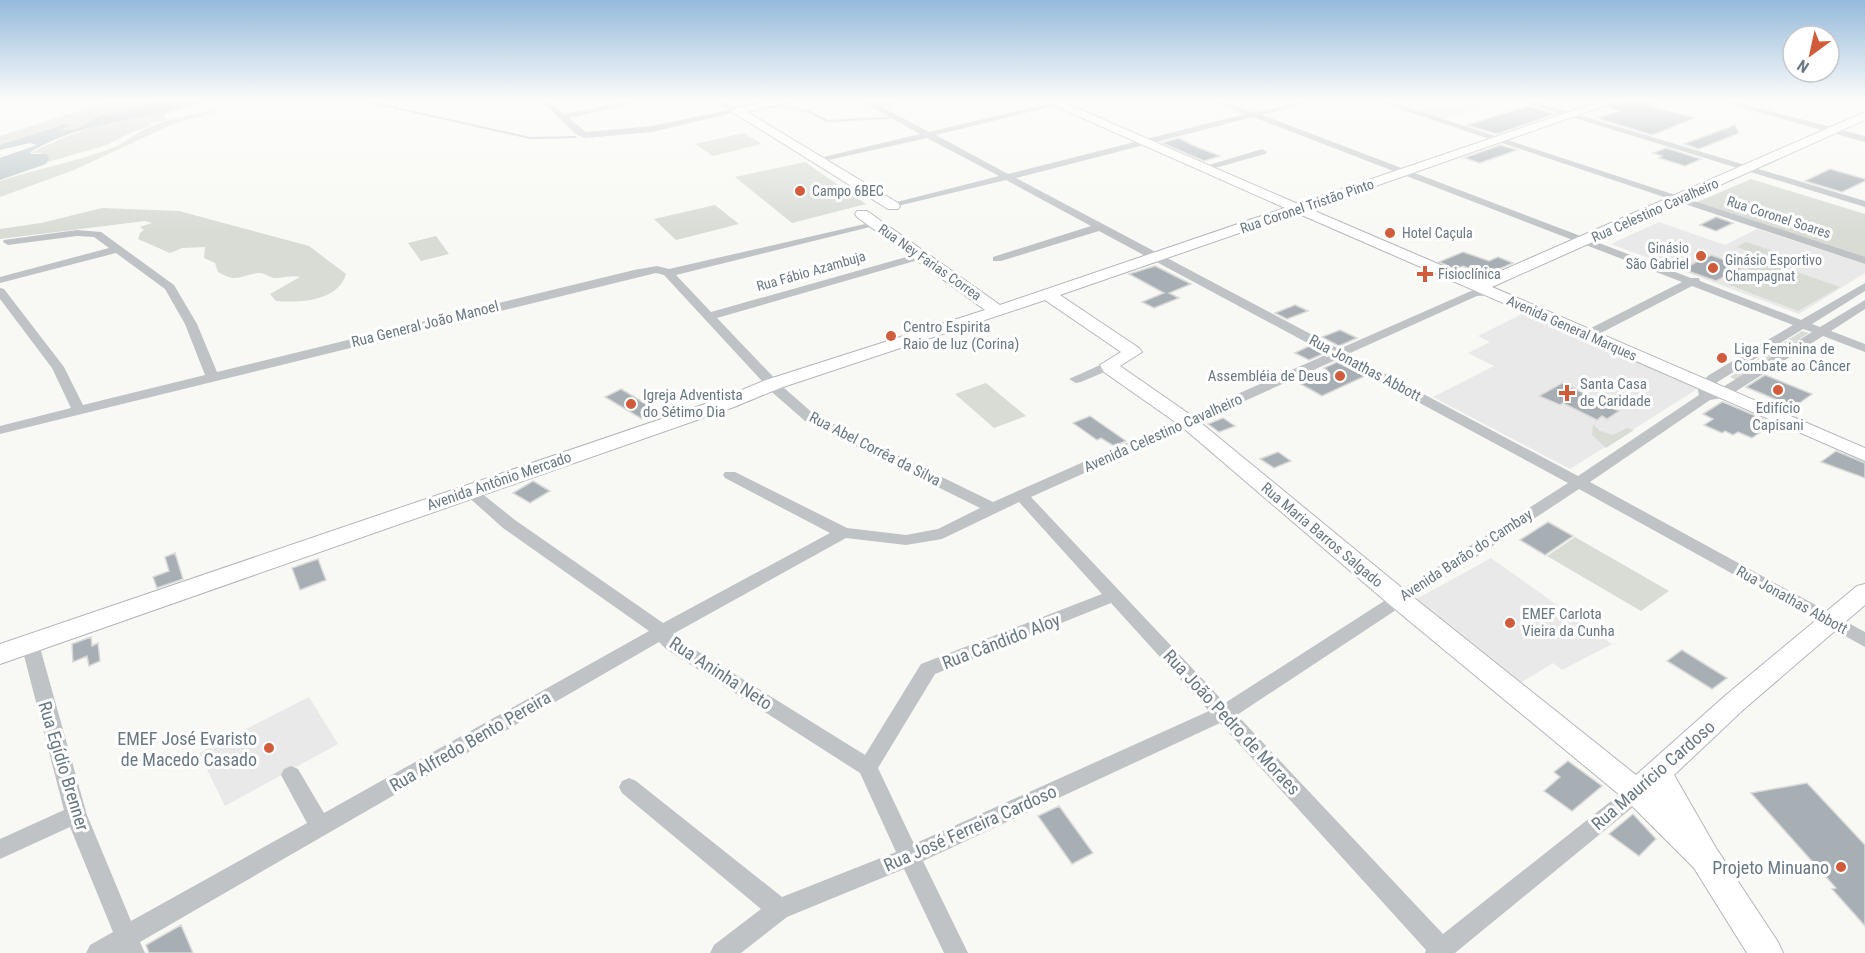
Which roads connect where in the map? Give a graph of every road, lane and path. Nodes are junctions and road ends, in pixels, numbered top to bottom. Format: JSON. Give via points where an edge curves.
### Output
{"nodes":[{"id":1,"x":791,"y":144,"type":"edge"},
{"id":2,"x":888,"y":144,"type":"edge"},
{"id":3,"x":946,"y":144,"type":"edge"},
{"id":4,"x":1135,"y":144,"type":"edge"},
{"id":5,"x":1151,"y":144,"type":"edge"},
{"id":6,"x":1338,"y":144,"type":"edge"},
{"id":7,"x":1486,"y":144,"type":"edge"},
{"id":8,"x":1513,"y":144,"type":"edge"},
{"id":9,"x":1659,"y":144,"type":"edge"},
{"id":10,"x":1811,"y":144,"type":"edge"},
{"id":11,"x":1262,"y":152,"type":"dead end"},
{"id":12,"x":818,"y":161,"type":"junction"},
{"id":13,"x":1204,"y":168,"type":"junction"},
{"id":14,"x":1408,"y":171,"type":"junction"},
{"id":15,"x":1748,"y":173,"type":"junction"},
{"id":16,"x":1006,"y":177,"type":"junction"},
{"id":17,"x":1684,"y":201,"type":"junction"},
{"id":18,"x":1865,"y":204,"type":"edge"},
{"id":19,"x":893,"y":206,"type":"junction"},
{"id":20,"x":1298,"y":209,"type":"junction"},
{"id":21,"x":1865,"y":212,"type":"edge"},
{"id":22,"x":868,"y":219,"type":"junction"},
{"id":23,"x":1100,"y":227,"type":"junction"},
{"id":24,"x":8,"y":242,"type":"dead end"},
{"id":25,"x":1594,"y":242,"type":"junction"},
{"id":26,"x":117,"y":249,"type":"junction"},
{"id":27,"x":921,"y":256,"type":"junction"},
{"id":28,"x":1156,"y":257,"type":"junction"},
{"id":29,"x":997,"y":259,"type":"dead end"},
{"id":30,"x":1865,"y":261,"type":"edge"},
{"id":31,"x":668,"y":273,"type":"junction"},
{"id":32,"x":0,"y":280,"type":"edge"},
{"id":33,"x":1694,"y":280,"type":"junction"},
{"id":34,"x":1865,"y":286,"type":"edge"},
{"id":35,"x":1487,"y":289,"type":"junction"},
{"id":36,"x":1,"y":294,"type":"edge"},
{"id":37,"x":1047,"y":294,"type":"junction"},
{"id":38,"x":1865,"y":304,"type":"edge"},
{"id":39,"x":998,"y":311,"type":"junction"},
{"id":40,"x":709,"y":315,"type":"junction"},
{"id":41,"x":1806,"y":322,"type":"junction"},
{"id":42,"x":1825,"y":329,"type":"junction"},
{"id":43,"x":1593,"y":332,"type":"junction"},
{"id":44,"x":1865,"y":342,"type":"edge"},
{"id":45,"x":1865,"y":348,"type":"edge"},
{"id":46,"x":1338,"y":354,"type":"junction"},
{"id":47,"x":1109,"y":365,"type":"junction"},
{"id":48,"x":212,"y":376,"type":"junction"},
{"id":49,"x":1076,"y":379,"type":"dead end"},
{"id":50,"x":772,"y":384,"type":"junction"},
{"id":51,"x":1716,"y":388,"type":"junction"},
{"id":52,"x":79,"y":410,"type":"junction"},
{"id":53,"x":1188,"y":422,"type":"junction"},
{"id":54,"x":0,"y":430,"type":"edge"},
{"id":55,"x":1839,"y":438,"type":"junction"},
{"id":56,"x":1865,"y":443,"type":"edge"},
{"id":57,"x":1865,"y":455,"type":"edge"},
{"id":58,"x":730,"y":475,"type":"dead end"},
{"id":59,"x":1578,"y":482,"type":"junction"},
{"id":60,"x":470,"y":491,"type":"junction"},
{"id":61,"x":1021,"y":495,"type":"junction"},
{"id":62,"x":993,"y":508,"type":"junction"},
{"id":63,"x":844,"y":533,"type":"junction"},
{"id":64,"x":1865,"y":592,"type":"edge"},
{"id":65,"x":1113,"y":596,"type":"junction"},
{"id":66,"x":1399,"y":599,"type":"junction"},
{"id":67,"x":1830,"y":621,"type":"junction"},
{"id":68,"x":661,"y":632,"type":"junction"},
{"id":69,"x":1865,"y":640,"type":"edge"},
{"id":70,"x":30,"y":644,"type":"junction"},
{"id":71,"x":0,"y":654,"type":"edge"},
{"id":72,"x":1224,"y":713,"type":"junction"},
{"id":73,"x":868,"y":768,"type":"junction"},
{"id":74,"x":291,"y":775,"type":"dead end"},
{"id":75,"x":1647,"y":783,"type":"junction"},
{"id":76,"x":629,"y":787,"type":"dead end"},
{"id":77,"x":76,"y":815,"type":"junction"},
{"id":78,"x":320,"y":826,"type":"junction"},
{"id":79,"x":0,"y":849,"type":"edge"},
{"id":80,"x":909,"y":857,"type":"junction"},
{"id":81,"x":779,"y":909,"type":"junction"},
{"id":82,"x":131,"y":945,"type":"edge"},
{"id":83,"x":1439,"y":952,"type":"edge"},
{"id":84,"x":98,"y":953,"type":"edge"},
{"id":85,"x":722,"y":953,"type":"edge"},
{"id":86,"x":956,"y":953,"type":"edge"},
{"id":87,"x":1766,"y":953,"type":"edge"}],
"edges":[{"from":1,"to":12,"type":"street"},
{"from":2,"to":12,"type":"street"},
{"from":3,"to":16,"type":"street","name":"Rua Jonathas Abbott"},
{"from":4,"to":16,"type":"street","name":"Rua General João Manoel"},
{"from":5,"to":13,"type":"street","name":"Avenida General Marques"},
{"from":6,"to":14,"type":"street"},
{"from":7,"to":14,"type":"street","name":"Rua Coronel Tristão Pinto"},
{"from":8,"to":17,"type":"street","name":"Rua Coronel Soares"},
{"from":9,"to":15,"type":"street"},
{"from":10,"to":15,"type":"street","name":"Rua Celestino Cavalheiro"},
{"from":11,"to":13,"type":"street"},
{"from":12,"to":19,"type":"street"},
{"from":13,"to":20,"type":"street","name":"Avenida General Marques"},
{"from":14,"to":20,"type":"street","name":"Rua Coronel Tristão Pinto"},
{"from":14,"to":25,"type":"street"},
{"from":15,"to":17,"type":"street","name":"Rua Celestino Cavalheiro"},
{"from":15,"to":18,"type":"street"},
{"from":15,"to":21,"type":"street"},
{"from":16,"to":19,"type":"street","name":"Rua General João Manoel"},
{"from":16,"to":23,"type":"street","name":"Rua Jonathas Abbott"},
{"from":17,"to":25,"type":"street","name":"Rua Celestino Cavalheiro"},
{"from":17,"to":30,"type":"street","name":"Rua Coronel Soares"},
{"from":19,"to":22,"type":"street","name":"Rua General João Manoel"},
{"from":20,"to":28,"type":"street","name":"Rua Coronel Tristão Pinto"},
{"from":20,"to":35,"type":"street","name":"Avenida General Marques"},
{"from":22,"to":27,"type":"street","name":"Rua Ney Farias Correa"},
{"from":22,"to":31,"type":"street","name":"Rua General João Manoel","via":[[850,227]]},
{"from":23,"to":28,"type":"street","name":"Rua Jonathas Abbott"},
{"from":23,"to":29,"type":"street"},
{"from":24,"to":26,"type":"street","via":[[89,232]]},
{"from":25,"to":33,"type":"street"},
{"from":25,"to":35,"type":"street","name":"Rua Celestino Cavalheiro"},
{"from":26,"to":32,"type":"street"},
{"from":26,"to":48,"type":"street","via":[[170,287]]},
{"from":27,"to":39,"type":"street","name":"Rua Ney Farias Correa"},
{"from":27,"to":40,"type":"street","name":"Rua Fábio Azambuja"},
{"from":28,"to":37,"type":"street","name":"Rua Coronel Tristão Pinto"},
{"from":28,"to":46,"type":"street","name":"Rua Jonathas Abbott"},
{"from":31,"to":40,"type":"street","name":"Rua Abel Corrêa da Silva"},
{"from":31,"to":48,"type":"street","name":"Rua General João Manoel","via":[[657,269],[634,273]]},
{"from":33,"to":41,"type":"street"},
{"from":33,"to":43,"type":"street"},
{"from":34,"to":41,"type":"street","name":"Avenida Barão do Cambay"},
{"from":35,"to":43,"type":"street","name":"Avenida General Marques"},
{"from":35,"to":46,"type":"street","name":"Avenida Celestino Cavalheiro"},
{"from":36,"to":52,"type":"street","via":[[58,367]]},
{"from":37,"to":39,"type":"street","name":"Rua Coronel Tristão Pinto"},
{"from":37,"to":47,"type":"street","via":[[1133,352]]},
{"from":38,"to":42,"type":"street","name":"Avenida Barão do Cambay"},
{"from":39,"to":50,"type":"street","name":"Avenida Antônio Mercado"},
{"from":40,"to":50,"type":"street","name":"Rua Abel Corrêa da Silva"},
{"from":41,"to":42,"type":"street"},
{"from":41,"to":51,"type":"street","name":"Avenida Barão do Cambay"},
{"from":42,"to":44,"type":"street"},
{"from":42,"to":45,"type":"street"},
{"from":42,"to":51,"type":"street","name":"Avenida Barão do Cambay"},
{"from":43,"to":51,"type":"street","name":"Avenida General Marques"},
{"from":46,"to":53,"type":"street","name":"Avenida Celestino Cavalheiro"},
{"from":46,"to":59,"type":"street","name":"Rua Jonathas Abbott"},
{"from":47,"to":49,"type":"street"},
{"from":47,"to":53,"type":"street","name":"Rua Maria Barros Salgado"},
{"from":48,"to":52,"type":"street","name":"Rua General João Manoel"},
{"from":50,"to":60,"type":"street","name":"Avenida Antônio Mercado"},
{"from":50,"to":62,"type":"street","name":"Rua Abel Corrêa da Silva","via":[[810,418]]},
{"from":51,"to":55,"type":"street","name":"Avenida General Marques"},
{"from":51,"to":59,"type":"street","name":"Avenida Barão do Cambay"},
{"from":52,"to":54,"type":"street","name":"Rua General João Manoel"},
{"from":53,"to":61,"type":"street","name":"Avenida Celestino Cavalheiro"},
{"from":53,"to":66,"type":"street","name":"Rua Maria Barros Salgado"},
{"from":55,"to":56,"type":"street","name":"Avenida General Marques"},
{"from":55,"to":57,"type":"street","name":"Avenida General Marques"},
{"from":58,"to":63,"type":"street"},
{"from":59,"to":66,"type":"street","name":"Avenida Barão do Cambay"},
{"from":59,"to":67,"type":"street","name":"Rua Jonathas Abbott"},
{"from":60,"to":68,"type":"street","name":"Rua Aninha Neto","via":[[509,524]]},
{"from":60,"to":70,"type":"street","name":"Avenida Antônio Mercado"},
{"from":61,"to":62,"type":"street","name":"Avenida Celestino Cavalheiro"},
{"from":61,"to":65,"type":"street","name":"Rua João Pedro de Moraes"},
{"from":62,"to":63,"type":"street","name":"Avenida Celestino Cavalheiro","via":[[942,534],[906,540]]},
{"from":63,"to":68,"type":"street","name":"Rua Alfredo Bento Pereira"},
{"from":64,"to":67,"type":"street","name":"Rua Maurício Cardoso"},
{"from":65,"to":72,"type":"street","name":"Rua João Pedro de Moraes"},
{"from":65,"to":73,"type":"street","name":"Rua Cândido Aloy","via":[[928,669]]},
{"from":66,"to":72,"type":"street","name":"Avenida Barão do Cambay"},
{"from":66,"to":75,"type":"street","name":"Rua Maria Barros Salgado"},
{"from":67,"to":69,"type":"street","name":"Rua Jonathas Abbott"},
{"from":67,"to":75,"type":"street","name":"Rua Maurício Cardoso"},
{"from":68,"to":73,"type":"street","name":"Rua Aninha Neto","via":[[672,644]]},
{"from":68,"to":78,"type":"street","name":"Rua Alfredo Bento Pereira"},
{"from":70,"to":71,"type":"street","name":"Avenida Antônio Mercado"},
{"from":70,"to":77,"type":"street","name":"Rua Egídio Brenner"},
{"from":72,"to":80,"type":"street","name":"Rua José Ferreira Cardoso"},
{"from":72,"to":83,"type":"street","name":"Rua João Pedro de Moraes"},
{"from":73,"to":80,"type":"street"},
{"from":74,"to":78,"type":"street"},
{"from":75,"to":83,"type":"street","name":"Rua Maurício Cardoso"},
{"from":75,"to":87,"type":"street","name":"Rua Maria Barros Salgado","via":[[1705,858]]},
{"from":76,"to":81,"type":"street"},
{"from":77,"to":79,"type":"street"},
{"from":77,"to":82,"type":"street","name":"Rua Egídio Brenner"},
{"from":78,"to":82,"type":"street","name":"Rua Alfredo Bento Pereira"},
{"from":80,"to":81,"type":"street","name":"Rua José Ferreira Cardoso"},
{"from":80,"to":86,"type":"street"},
{"from":81,"to":85,"type":"street","name":"Rua José Ferreira Cardoso"},
{"from":82,"to":84,"type":"street","name":"Rua Alfredo Bento Pereira"}]}
